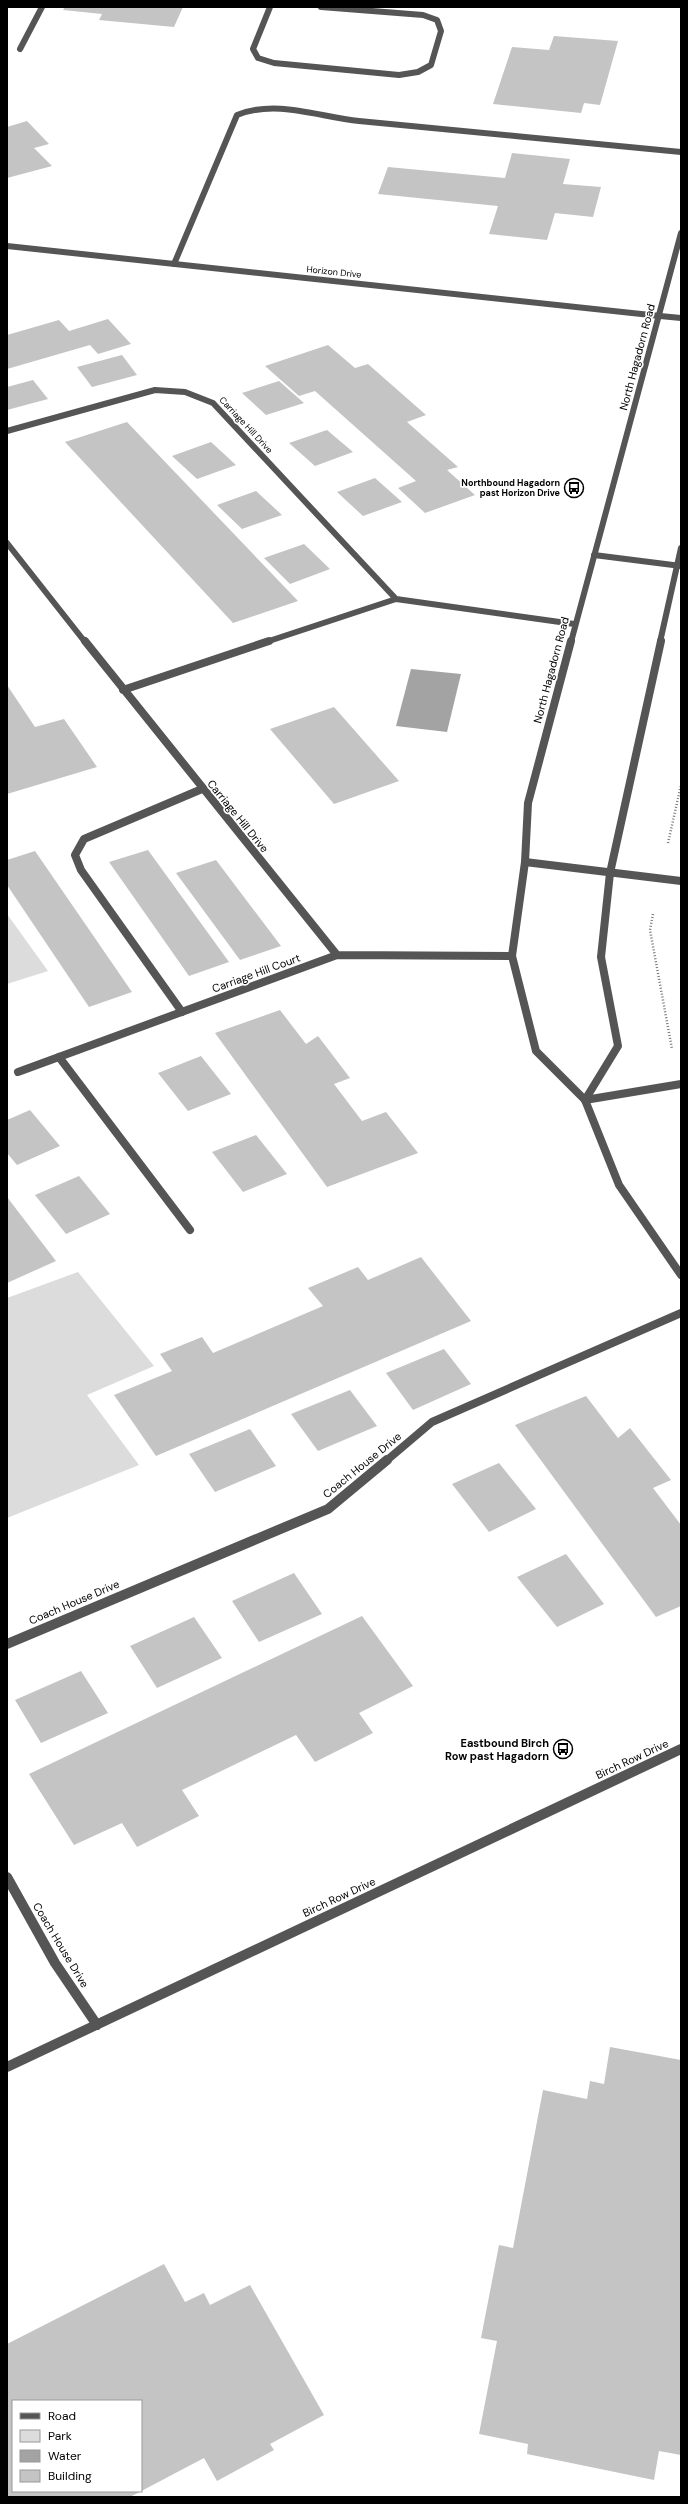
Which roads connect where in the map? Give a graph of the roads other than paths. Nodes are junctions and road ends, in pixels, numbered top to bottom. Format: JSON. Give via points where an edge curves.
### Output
{"nodes":[{"id":1,"x":42,"y":7,"type":"edge"},
{"id":2,"x":270,"y":7,"type":"edge"},
{"id":3,"x":321,"y":7,"type":"edge"},
{"id":4,"x":20,"y":49,"type":"dead end"},
{"id":5,"x":681,"y":152,"type":"edge"},
{"id":6,"x":681,"y":233,"type":"edge"},
{"id":7,"x":7,"y":246,"type":"edge"},
{"id":8,"x":174,"y":264,"type":"junction"},
{"id":9,"x":660,"y":316,"type":"junction"},
{"id":10,"x":681,"y":318,"type":"edge"},
{"id":11,"x":7,"y":431,"type":"edge"},
{"id":12,"x":7,"y":543,"type":"edge"},
{"id":13,"x":681,"y":548,"type":"edge"},
{"id":14,"x":594,"y":555,"type":"junction"},
{"id":15,"x":679,"y":566,"type":"edge"},
{"id":16,"x":396,"y":599,"type":"junction"},
{"id":17,"x":574,"y":624,"type":"junction"},
{"id":18,"x":122,"y":690,"type":"junction"},
{"id":19,"x":202,"y":789,"type":"junction"},
{"id":20,"x":526,"y":862,"type":"junction"},
{"id":21,"x":610,"y":873,"type":"junction"},
{"id":22,"x":681,"y":881,"type":"edge"},
{"id":23,"x":337,"y":955,"type":"junction"},
{"id":24,"x":512,"y":956,"type":"junction"},
{"id":25,"x":182,"y":1012,"type":"junction"},
{"id":26,"x":59,"y":1057,"type":"junction"},
{"id":27,"x":18,"y":1072,"type":"dead end"},
{"id":28,"x":680,"y":1084,"type":"edge"},
{"id":29,"x":585,"y":1100,"type":"junction"},
{"id":30,"x":190,"y":1230,"type":"dead end"},
{"id":31,"x":681,"y":1274,"type":"edge"},
{"id":32,"x":681,"y":1313,"type":"edge"},
{"id":33,"x":7,"y":1644,"type":"edge"},
{"id":34,"x":681,"y":1749,"type":"edge"},
{"id":35,"x":7,"y":1877,"type":"edge"},
{"id":36,"x":97,"y":2025,"type":"junction"},
{"id":37,"x":7,"y":2067,"type":"edge"}],
"edges":[{"from":1,"to":4,"type":"street"},
{"from":2,"to":3,"type":"street","via":[[253,49],[258,58],[274,62],[399,75],[418,72],[431,65],[441,31],[437,20],[423,16]]},
{"from":5,"to":8,"type":"street","via":[[346,120],[320,114],[258,108],[246,110],[237,115]]},
{"from":6,"to":9,"type":"street","name":"North Hagadorn Road"},
{"from":7,"to":8,"type":"street","name":"Horizon Drive"},
{"from":8,"to":9,"type":"street","name":"Horizon Drive"},
{"from":9,"to":10,"type":"street","name":"Horizon Drive"},
{"from":9,"to":14,"type":"street","name":"North Hagadorn Road"},
{"from":11,"to":16,"type":"street","name":"Carriage Hill Drive","via":[[155,390],[176,389],[197,394],[213,403]]},
{"from":12,"to":18,"type":"street","name":"Carriage Hill Drive"},
{"from":13,"to":15,"type":"street"},
{"from":14,"to":15,"type":"street"},
{"from":14,"to":17,"type":"street","name":"North Hagadorn Road"},
{"from":15,"to":21,"type":"street"},
{"from":16,"to":17,"type":"street"},
{"from":16,"to":18,"type":"street"},
{"from":17,"to":20,"type":"street","name":"North Hagadorn Road","via":[[528,803]]},
{"from":18,"to":19,"type":"street","name":"Carriage Hill Drive"},
{"from":19,"to":23,"type":"street","name":"Carriage Hill Drive"},
{"from":19,"to":25,"type":"street","via":[[84,839],[75,854],[81,870]]},
{"from":20,"to":21,"type":"street"},
{"from":20,"to":24,"type":"street","name":"North Hagadorn Road"},
{"from":21,"to":22,"type":"street"},
{"from":21,"to":29,"type":"street","via":[[601,957],[618,1046]]},
{"from":23,"to":24,"type":"street","name":"Carriage Hill Court"},
{"from":23,"to":25,"type":"street","name":"Carriage Hill Court"},
{"from":24,"to":29,"type":"street","name":"North Hagadorn Road","via":[[536,1051]]},
{"from":25,"to":26,"type":"street","name":"Carriage Hill Court"},
{"from":26,"to":27,"type":"street","name":"Carriage Hill Court"},
{"from":26,"to":30,"type":"street"},
{"from":28,"to":29,"type":"street"},
{"from":29,"to":31,"type":"street","name":"North Hagadorn Road","via":[[619,1185]]},
{"from":32,"to":33,"type":"street","name":"Coach House Drive","via":[[432,1422],[328,1508]]},
{"from":34,"to":36,"type":"street","name":"Birch Row Drive"},
{"from":35,"to":36,"type":"street","name":"Coach House Drive","via":[[55,1963]]},
{"from":36,"to":37,"type":"street","name":"Birch Row Drive"}]}
